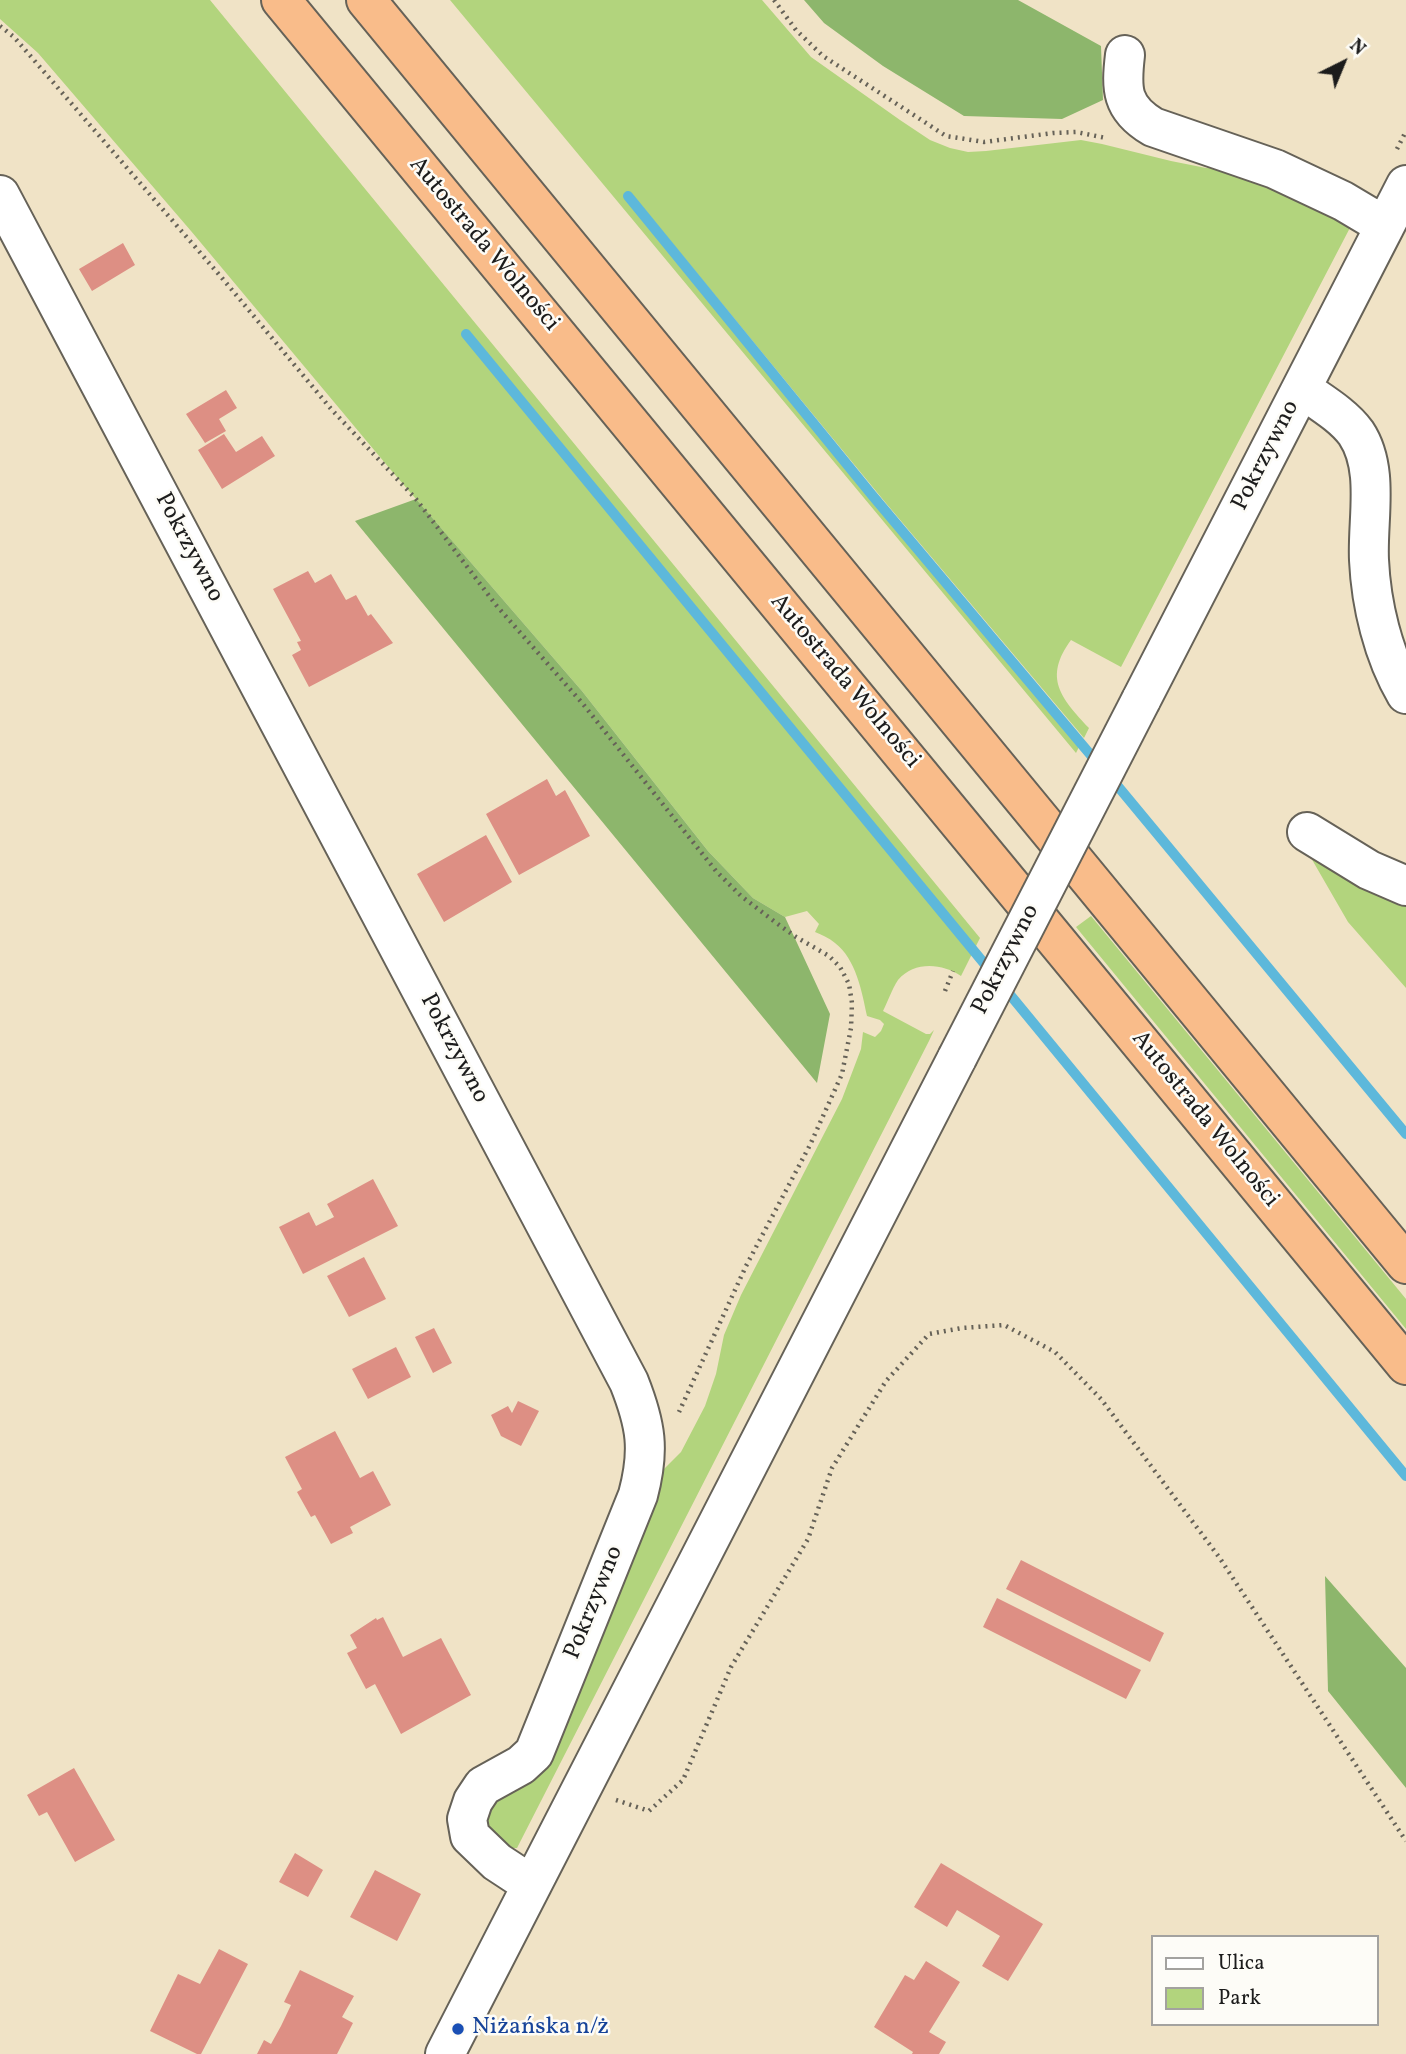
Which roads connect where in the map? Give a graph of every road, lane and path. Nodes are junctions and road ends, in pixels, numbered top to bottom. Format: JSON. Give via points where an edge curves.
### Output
{"nodes":[{"id":1,"x":281,"y":0,"type":"edge"},
{"id":2,"x":366,"y":0,"type":"edge"},
{"id":3,"x":774,"y":0,"type":"edge"},
{"id":4,"x":0,"y":26,"type":"edge"},
{"id":5,"x":1125,"y":55,"type":"dead end"},
{"id":6,"x":1112,"y":139,"type":"dead end"},
{"id":7,"x":1406,"y":185,"type":"edge"},
{"id":8,"x":0,"y":195,"type":"edge"},
{"id":9,"x":1385,"y":226,"type":"junction"},
{"id":10,"x":1302,"y":389,"type":"junction"},
{"id":11,"x":1406,"y":694,"type":"edge"},
{"id":12,"x":1307,"y":832,"type":"dead end"},
{"id":13,"x":1406,"y":886,"type":"edge"},
{"id":14,"x":1406,"y":1264,"type":"edge"},
{"id":15,"x":1406,"y":1365,"type":"edge"},
{"id":16,"x":693,"y":1380,"type":"dead end"},
{"id":17,"x":583,"y":1787,"type":"junction"},
{"id":18,"x":1406,"y":1841,"type":"edge"},
{"id":19,"x":532,"y":1885,"type":"junction"},
{"id":20,"x":445,"y":2054,"type":"edge"}],
"edges":[{"from":1,"to":15,"type":"highway","name":"Autostrada Wolności"},
{"from":2,"to":14,"type":"highway"},
{"from":3,"to":6,"type":"path","via":[[822,56],[946,136],[984,142],[1076,132]]},
{"from":4,"to":16,"type":"path","via":[[332,410],[416,499],[496,605],[583,704],[716,871],[775,922],[829,956],[849,984],[851,1028],[842,1074]]},
{"from":5,"to":9,"type":"street","via":[[1122,86],[1129,106],[1143,121],[1275,169]]},
{"from":7,"to":9,"type":"street","name":"Pokrzywno"},
{"from":8,"to":19,"type":"street","name":"Pokrzywno","via":[[623,1370],[641,1412],[645,1456],[638,1495],[537,1746],[521,1765],[482,1786],[467,1819],[470,1836]]},
{"from":9,"to":10,"type":"street","name":"Pokrzywno"},
{"from":10,"to":11,"type":"street","via":[[1355,432],[1367,456],[1369,559],[1375,602],[1393,667]]},
{"from":10,"to":17,"type":"street","name":"Pokrzywno","bridge":true},
{"from":12,"to":13,"type":"street","via":[[1369,870]]},
{"from":17,"to":18,"type":"path","via":[[649,1811],[683,1780],[731,1667],[808,1539],[832,1468],[886,1381],[929,1334],[1004,1325],[1055,1352],[1101,1399],[1219,1557]]},
{"from":17,"to":19,"type":"street","name":"Pokrzywno"},
{"from":19,"to":20,"type":"street","name":"Pokrzywno"}]}
